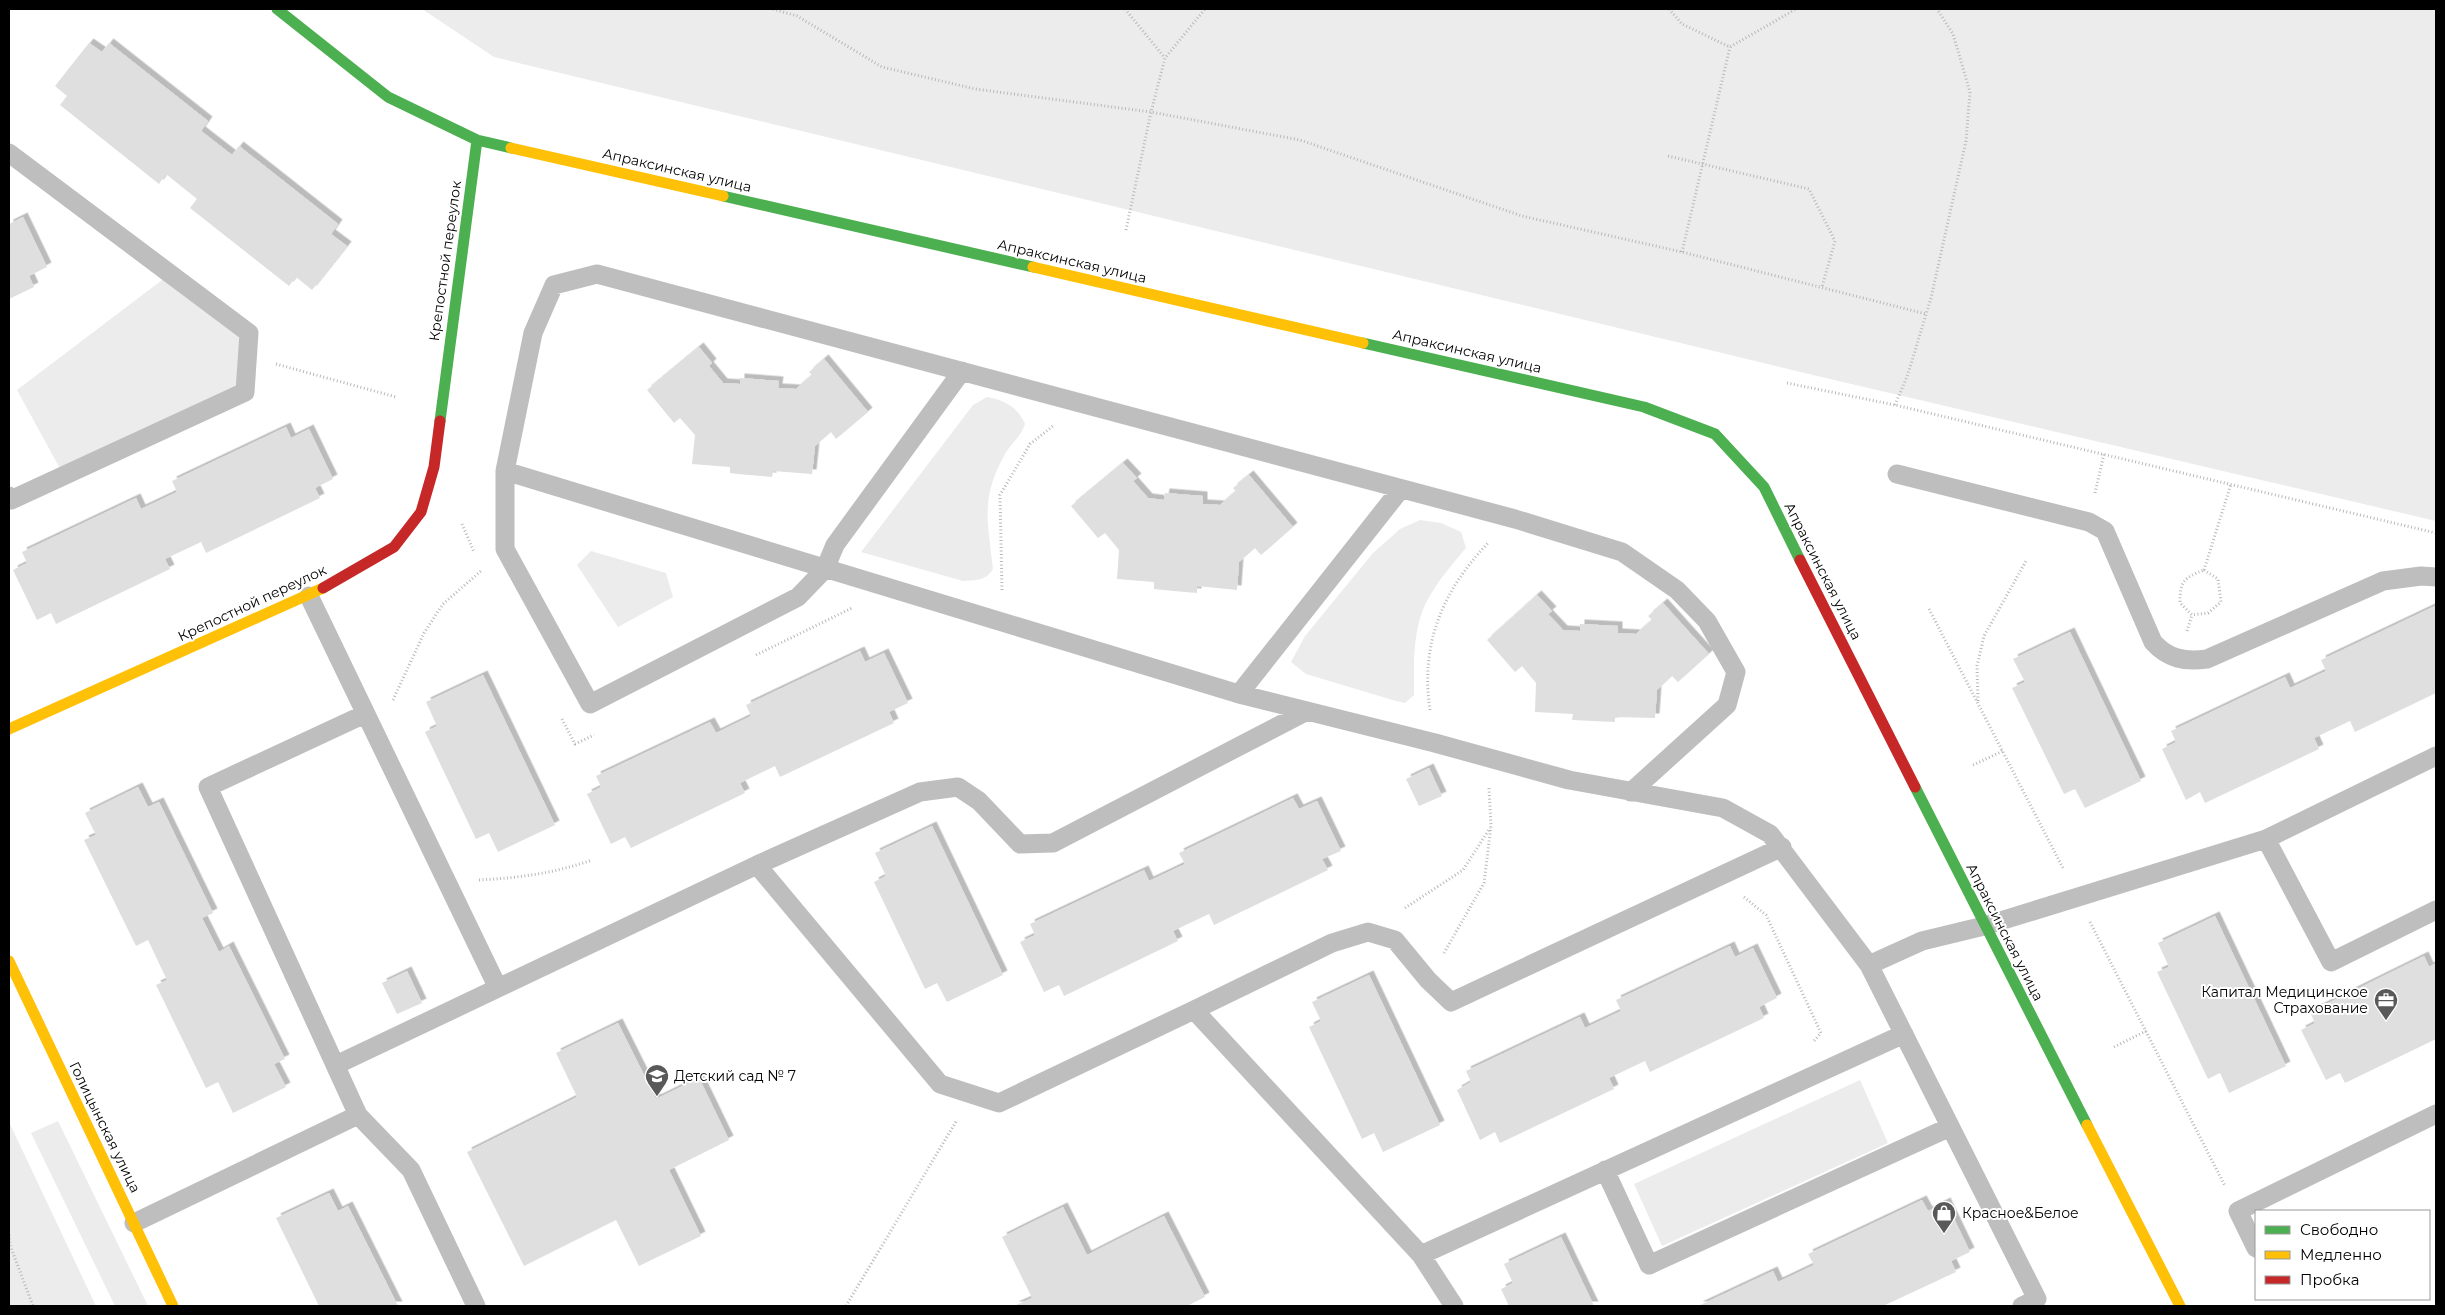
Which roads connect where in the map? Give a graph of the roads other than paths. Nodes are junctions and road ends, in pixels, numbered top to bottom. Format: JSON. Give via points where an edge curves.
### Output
{"nodes":[{"id":1,"x":277,"y":9,"type":"edge"},
{"id":2,"x":477,"y":140,"type":"junction"},
{"id":3,"x":9,"y":153,"type":"edge"},
{"id":4,"x":962,"y":371,"type":"junction"},
{"id":5,"x":505,"y":470,"type":"junction"},
{"id":6,"x":1897,"y":474,"type":"dead end"},
{"id":7,"x":1400,"y":490,"type":"junction"},
{"id":8,"x":9,"y":496,"type":"edge"},
{"id":9,"x":824,"y":569,"type":"junction"},
{"id":10,"x":2436,"y":577,"type":"edge"},
{"id":11,"x":309,"y":596,"type":"junction"},
{"id":12,"x":1238,"y":694,"type":"junction"},
{"id":13,"x":1306,"y":711,"type":"junction"},
{"id":14,"x":365,"y":714,"type":"junction"},
{"id":15,"x":9,"y":729,"type":"edge"},
{"id":16,"x":2436,"y":756,"type":"edge"},
{"id":17,"x":1631,"y":792,"type":"junction"},
{"id":18,"x":2266,"y":839,"type":"junction"},
{"id":19,"x":1782,"y":847,"type":"junction"},
{"id":20,"x":757,"y":865,"type":"junction"},
{"id":21,"x":2436,"y":910,"type":"edge"},
{"id":22,"x":1984,"y":926,"type":"junction"},
{"id":23,"x":9,"y":961,"type":"edge"},
{"id":24,"x":1869,"y":965,"type":"junction"},
{"id":25,"x":498,"y":988,"type":"junction"},
{"id":26,"x":1194,"y":1010,"type":"junction"},
{"id":27,"x":1904,"y":1034,"type":"junction"},
{"id":28,"x":336,"y":1065,"type":"junction"},
{"id":29,"x":2436,"y":1114,"type":"edge"},
{"id":30,"x":358,"y":1115,"type":"junction"},
{"id":31,"x":1950,"y":1127,"type":"junction"},
{"id":32,"x":1605,"y":1170,"type":"junction"},
{"id":33,"x":134,"y":1223,"type":"junction"},
{"id":34,"x":2255,"y":1246,"type":"edge"},
{"id":35,"x":1421,"y":1255,"type":"junction"},
{"id":36,"x":2033,"y":1304,"type":"edge"},
{"id":37,"x":173,"y":1306,"type":"edge"},
{"id":38,"x":476,"y":1306,"type":"edge"},
{"id":39,"x":1454,"y":1306,"type":"edge"},
{"id":40,"x":2180,"y":1306,"type":"edge"}],
"edges":[{"from":1,"to":2,"type":"street","name":"Апраксинская улица","via":[[388,97]]},
{"from":2,"to":11,"type":"street","name":"Крепостной переулок","via":[[434,467],[421,512],[394,547]]},
{"from":2,"to":22,"type":"street","name":"Апраксинская улица","via":[[1644,406],[1715,434],[1764,487]]},
{"from":3,"to":8,"type":"lane","via":[[249,333],[244,392],[11,500]]},
{"from":4,"to":5,"type":"lane","via":[[597,274],[554,285],[533,333]]},
{"from":4,"to":7,"type":"lane"},
{"from":4,"to":9,"type":"lane","via":[[835,545]]},
{"from":5,"to":9,"type":"lane"},
{"from":5,"to":9,"type":"lane","via":[[505,549],[590,704],[798,597]]},
{"from":6,"to":10,"type":"lane","via":[[2089,522],[2105,530],[2153,642],[2163,653],[2193,661],[2207,659],[2383,581]]},
{"from":7,"to":12,"type":"lane"},
{"from":7,"to":17,"type":"lane","via":[[1515,519],[1622,552],[1677,590],[1708,621],[1736,672],[1727,705]]},
{"from":9,"to":12,"type":"lane"},
{"from":11,"to":14,"type":"lane"},
{"from":11,"to":15,"type":"street","name":"Крепостной переулок"},
{"from":12,"to":13,"type":"lane"},
{"from":13,"to":17,"type":"lane","via":[[1569,780]]},
{"from":13,"to":20,"type":"lane","via":[[1053,843],[1020,844],[979,801],[958,787],[920,792]]},
{"from":14,"to":25,"type":"lane"},
{"from":14,"to":28,"type":"lane","via":[[208,787]]},
{"from":16,"to":18,"type":"lane"},
{"from":17,"to":19,"type":"lane","via":[[1723,808],[1770,834]]},
{"from":18,"to":21,"type":"lane","via":[[2331,962]]},
{"from":18,"to":22,"type":"lane"},
{"from":19,"to":24,"type":"lane"},
{"from":19,"to":26,"type":"lane","via":[[1451,1002],[1394,940],[1368,932],[1332,943]]},
{"from":20,"to":25,"type":"lane"},
{"from":20,"to":26,"type":"lane","via":[[940,1084],[999,1103]]},
{"from":22,"to":24,"type":"lane","via":[[1922,941]]},
{"from":22,"to":40,"type":"street","name":"Апраксинская улица"},
{"from":23,"to":33,"type":"street","name":"Голицынская улица"},
{"from":24,"to":27,"type":"lane"},
{"from":25,"to":28,"type":"lane"},
{"from":26,"to":35,"type":"lane"},
{"from":27,"to":31,"type":"lane"},
{"from":27,"to":32,"type":"lane"},
{"from":28,"to":30,"type":"lane"},
{"from":29,"to":34,"type":"lane","via":[[2238,1211]]},
{"from":30,"to":33,"type":"lane"},
{"from":30,"to":38,"type":"lane","via":[[411,1170]]},
{"from":31,"to":32,"type":"lane","via":[[1649,1265]]},
{"from":31,"to":36,"type":"lane"},
{"from":32,"to":35,"type":"lane"},
{"from":33,"to":37,"type":"street","name":"Голицынская улица"},
{"from":35,"to":39,"type":"lane"}]}
